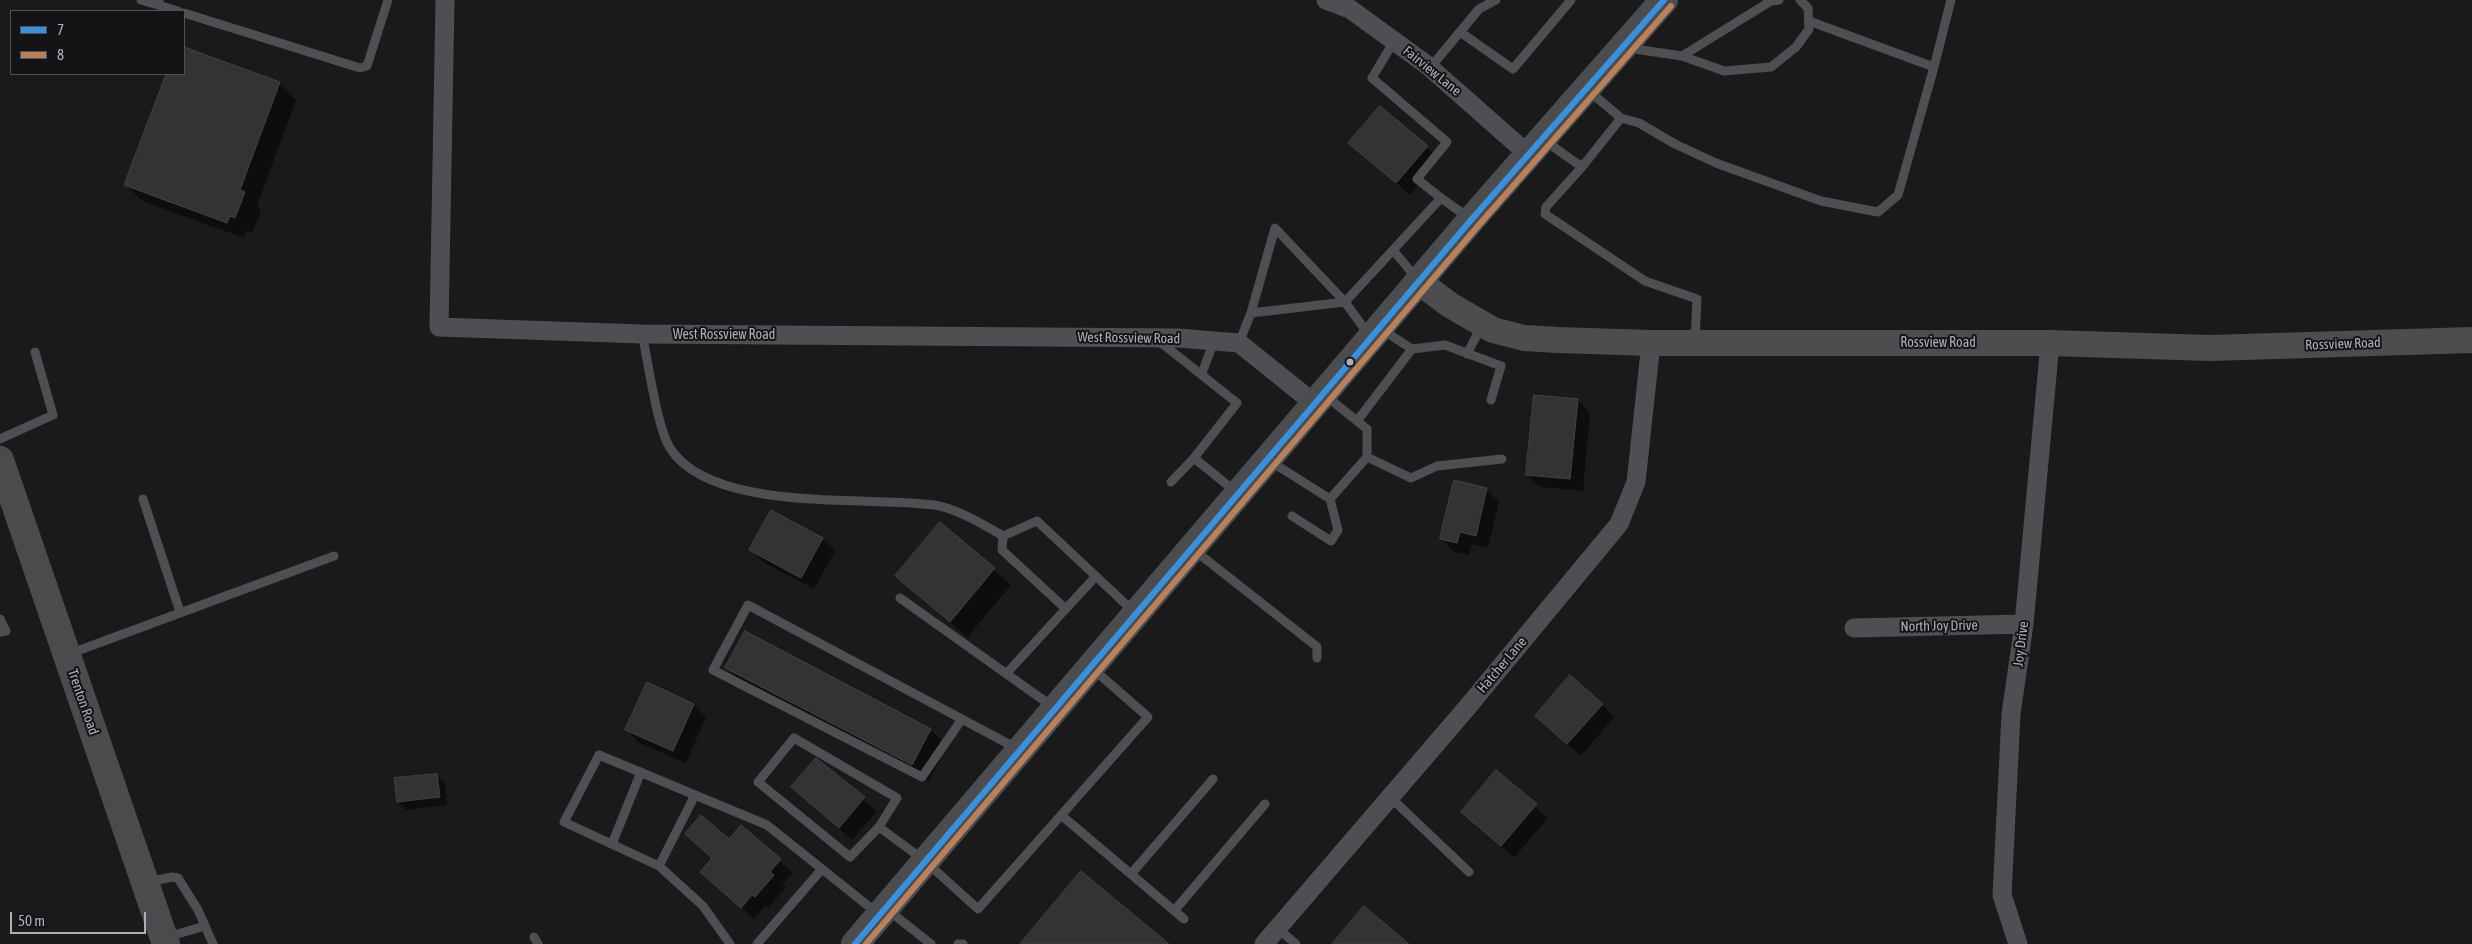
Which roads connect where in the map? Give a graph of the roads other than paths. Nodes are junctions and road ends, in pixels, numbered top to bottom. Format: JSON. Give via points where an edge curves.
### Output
{"nodes":[{"id":1,"x":141,"y":0,"type":"edge"},
{"id":2,"x":388,"y":0,"type":"edge"},
{"id":3,"x":445,"y":0,"type":"edge"},
{"id":4,"x":1326,"y":0,"type":"edge"},
{"id":5,"x":1496,"y":0,"type":"edge"},
{"id":6,"x":1571,"y":0,"type":"edge"},
{"id":7,"x":1664,"y":0,"type":"edge"},
{"id":8,"x":1779,"y":0,"type":"edge"},
{"id":9,"x":1800,"y":0,"type":"edge"},
{"id":10,"x":1951,"y":0,"type":"edge"},
{"id":11,"x":158,"y":2,"type":"edge"},
{"id":12,"x":176,"y":10,"type":"edge"},
{"id":13,"x":185,"y":13,"type":"edge"},
{"id":14,"x":1809,"y":21,"type":"junction"},
{"id":15,"x":1460,"y":32,"type":"junction"},
{"id":16,"x":1394,"y":41,"type":"junction"},
{"id":17,"x":1623,"y":47,"type":"junction"},
{"id":18,"x":1682,"y":56,"type":"junction"},
{"id":19,"x":1934,"y":67,"type":"junction"},
{"id":20,"x":1430,"y":68,"type":"junction"},
{"id":21,"x":1586,"y":89,"type":"junction"},
{"id":22,"x":1621,"y":118,"type":"junction"},
{"id":23,"x":1536,"y":147,"type":"junction"},
{"id":24,"x":1582,"y":167,"type":"junction"},
{"id":25,"x":1441,"y":198,"type":"junction"},
{"id":26,"x":1471,"y":220,"type":"junction"},
{"id":27,"x":1393,"y":250,"type":"junction"},
{"id":28,"x":1419,"y":282,"type":"junction"},
{"id":29,"x":1345,"y":302,"type":"junction"},
{"id":30,"x":1251,"y":313,"type":"junction"},
{"id":31,"x":1482,"y":324,"type":"junction"},
{"id":32,"x":1375,"y":333,"type":"junction"},
{"id":33,"x":642,"y":334,"type":"junction"},
{"id":34,"x":1153,"y":337,"type":"junction"},
{"id":35,"x":2472,"y":340,"type":"edge"},
{"id":36,"x":1214,"y":341,"type":"junction"},
{"id":37,"x":2050,"y":342,"type":"junction"},
{"id":38,"x":1239,"y":343,"type":"junction"},
{"id":39,"x":1695,"y":343,"type":"junction"},
{"id":40,"x":1651,"y":344,"type":"junction"},
{"id":41,"x":1412,"y":349,"type":"junction"},
{"id":42,"x":35,"y":352,"type":"dead end"},
{"id":43,"x":1467,"y":354,"type":"junction"},
{"id":44,"x":1202,"y":374,"type":"junction"},
{"id":45,"x":1319,"y":399,"type":"junction"},
{"id":46,"x":1491,"y":400,"type":"dead end"},
{"id":47,"x":1358,"y":421,"type":"junction"},
{"id":48,"x":0,"y":439,"type":"edge"},
{"id":49,"x":1366,"y":457,"type":"junction"},
{"id":50,"x":1194,"y":458,"type":"junction"},
{"id":51,"x":1502,"y":459,"type":"dead end"},
{"id":52,"x":1268,"y":460,"type":"junction"},
{"id":53,"x":2,"y":473,"type":"edge"},
{"id":54,"x":1171,"y":482,"type":"dead end"},
{"id":55,"x":1238,"y":494,"type":"junction"},
{"id":56,"x":143,"y":499,"type":"dead end"},
{"id":57,"x":1330,"y":499,"type":"junction"},
{"id":58,"x":1292,"y":516,"type":"dead end"},
{"id":59,"x":1003,"y":536,"type":"junction"},
{"id":60,"x":1192,"y":549,"type":"junction"},
{"id":61,"x":334,"y":556,"type":"dead end"},
{"id":62,"x":1096,"y":576,"type":"junction"},
{"id":63,"x":900,"y":598,"type":"dead end"},
{"id":64,"x":1066,"y":609,"type":"junction"},
{"id":65,"x":180,"y":612,"type":"junction"},
{"id":66,"x":1136,"y":614,"type":"junction"},
{"id":67,"x":0,"y":620,"type":"edge"},
{"id":68,"x":2024,"y":624,"type":"junction"},
{"id":69,"x":1854,"y":628,"type":"dead end"},
{"id":70,"x":0,"y":632,"type":"edge"},
{"id":71,"x":67,"y":655,"type":"junction"},
{"id":72,"x":1317,"y":658,"type":"dead end"},
{"id":73,"x":1091,"y":667,"type":"junction"},
{"id":74,"x":1006,"y":674,"type":"junction"},
{"id":75,"x":1056,"y":709,"type":"junction"},
{"id":76,"x":962,"y":719,"type":"junction"},
{"id":77,"x":1021,"y":750,"type":"junction"},
{"id":78,"x":641,"y":772,"type":"junction"},
{"id":79,"x":1213,"y":779,"type":"dead end"},
{"id":80,"x":695,"y":795,"type":"junction"},
{"id":81,"x":1389,"y":797,"type":"junction"},
{"id":82,"x":1265,"y":804,"type":"dead end"},
{"id":83,"x":1061,"y":815,"type":"junction"},
{"id":84,"x":879,"y":827,"type":"junction"},
{"id":85,"x":612,"y":844,"type":"junction"},
{"id":86,"x":925,"y":862,"type":"junction"},
{"id":87,"x":659,"y":866,"type":"junction"},
{"id":88,"x":822,"y":869,"type":"junction"},
{"id":89,"x":1469,"y":872,"type":"dead end"},
{"id":90,"x":1131,"y":874,"type":"junction"},
{"id":91,"x":145,"y":882,"type":"junction"},
{"id":92,"x":1174,"y":911,"type":"junction"},
{"id":93,"x":883,"y":912,"type":"junction"},
{"id":94,"x":1184,"y":919,"type":"dead end"},
{"id":95,"x":205,"y":926,"type":"junction"},
{"id":96,"x":1277,"y":928,"type":"junction"},
{"id":97,"x":165,"y":941,"type":"edge"},
{"id":98,"x":213,"y":944,"type":"edge"},
{"id":99,"x":730,"y":944,"type":"edge"},
{"id":100,"x":757,"y":944,"type":"edge"},
{"id":101,"x":855,"y":944,"type":"edge"},
{"id":102,"x":930,"y":944,"type":"edge"},
{"id":103,"x":958,"y":944,"type":"edge"},
{"id":104,"x":963,"y":944,"type":"edge"},
{"id":105,"x":1264,"y":944,"type":"edge"},
{"id":106,"x":1296,"y":944,"type":"edge"},
{"id":107,"x":2018,"y":944,"type":"edge"}],
"edges":[{"from":1,"to":11,"type":"lane"},
{"from":2,"to":13,"type":"lane","via":[[367,66],[360,68]]},
{"from":3,"to":33,"type":"street","name":"West Rossview Road","via":[[439,327]]},
{"from":4,"to":16,"type":"street","name":"Fairview Lane","via":[[1350,9]]},
{"from":5,"to":15,"type":"lane","via":[[1479,9]]},
{"from":6,"to":15,"type":"lane","via":[[1513,69]]},
{"from":7,"to":17,"type":"highway"},
{"from":8,"to":18,"type":"lane","via":[[1771,1]]},
{"from":9,"to":14,"type":"lane","via":[[1808,8]]},
{"from":10,"to":19,"type":"lane"},
{"from":11,"to":12,"type":"lane"},
{"from":14,"to":18,"type":"lane","via":[[1809,29],[1796,47],[1771,67],[1724,71]]},
{"from":14,"to":19,"type":"lane"},
{"from":15,"to":20,"type":"lane"},
{"from":16,"to":20,"type":"street","name":"Fairview Lane"},
{"from":16,"to":25,"type":"lane","via":[[1372,78],[1448,142],[1417,179]]},
{"from":17,"to":18,"type":"lane"},
{"from":17,"to":21,"type":"highway"},
{"from":19,"to":22,"type":"lane","via":[[1898,195],[1878,212],[1821,202],[1716,163],[1674,144],[1639,123]]},
{"from":20,"to":23,"type":"street","name":"Fairview Lane"},
{"from":21,"to":22,"type":"lane"},
{"from":21,"to":23,"type":"highway"},
{"from":22,"to":24,"type":"lane"},
{"from":23,"to":24,"type":"lane"},
{"from":23,"to":26,"type":"highway"},
{"from":24,"to":39,"type":"lane","via":[[1546,207],[1545,214],[1644,280],[1697,299]]},
{"from":25,"to":26,"type":"lane"},
{"from":25,"to":27,"type":"lane"},
{"from":26,"to":28,"type":"highway"},
{"from":27,"to":28,"type":"lane"},
{"from":27,"to":29,"type":"lane"},
{"from":28,"to":31,"type":"street","name":"Rossview Road"},
{"from":28,"to":32,"type":"highway"},
{"from":29,"to":30,"type":"lane"},
{"from":29,"to":30,"type":"lane","via":[[1275,228]]},
{"from":29,"to":32,"type":"lane"},
{"from":30,"to":38,"type":"lane"},
{"from":31,"to":40,"type":"street","name":"Rossview Road","via":[[1524,338]]},
{"from":31,"to":43,"type":"lane"},
{"from":32,"to":41,"type":"lane"},
{"from":32,"to":45,"type":"highway"},
{"from":33,"to":34,"type":"street","name":"West Rossview Road"},
{"from":33,"to":59,"type":"lane","via":[[662,426],[670,448],[702,477],[769,496],[935,505]]},
{"from":34,"to":36,"type":"street","name":"West Rossview Road"},
{"from":34,"to":44,"type":"lane"},
{"from":35,"to":37,"type":"street","name":"Rossview Road","via":[[2210,348]]},
{"from":36,"to":38,"type":"street","name":"West Rossview Road"},
{"from":36,"to":44,"type":"lane"},
{"from":37,"to":39,"type":"street","name":"Rossview Road"},
{"from":37,"to":68,"type":"street","name":"Joy Drive"},
{"from":38,"to":45,"type":"street"},
{"from":39,"to":40,"type":"street","name":"Rossview Road"},
{"from":40,"to":81,"type":"street","name":"Hatcher Lane","via":[[1636,482],[1619,524]]},
{"from":41,"to":43,"type":"lane","via":[[1445,345]]},
{"from":41,"to":47,"type":"lane"},
{"from":42,"to":48,"type":"lane","via":[[53,415]]},
{"from":43,"to":46,"type":"lane","via":[[1501,366]]},
{"from":44,"to":50,"type":"lane","via":[[1237,403]]},
{"from":45,"to":47,"type":"lane"},
{"from":45,"to":52,"type":"highway"},
{"from":47,"to":49,"type":"lane","via":[[1367,428]]},
{"from":49,"to":51,"type":"lane","via":[[1411,478],[1437,466]]},
{"from":49,"to":57,"type":"lane"},
{"from":50,"to":54,"type":"lane"},
{"from":50,"to":55,"type":"lane"},
{"from":52,"to":55,"type":"highway"},
{"from":52,"to":57,"type":"lane"},
{"from":53,"to":71,"type":"main road","name":"Trenton Road"},
{"from":55,"to":60,"type":"highway"},
{"from":56,"to":65,"type":"lane"},
{"from":57,"to":58,"type":"lane","via":[[1338,530],[1330,541]]},
{"from":59,"to":62,"type":"lane","via":[[1037,521]]},
{"from":59,"to":64,"type":"lane","via":[[1002,550]]},
{"from":60,"to":66,"type":"highway"},
{"from":60,"to":72,"type":"lane","via":[[1317,647]]},
{"from":61,"to":65,"type":"lane"},
{"from":62,"to":64,"type":"lane"},
{"from":62,"to":66,"type":"lane"},
{"from":63,"to":74,"type":"lane"},
{"from":64,"to":74,"type":"lane"},
{"from":65,"to":71,"type":"lane"},
{"from":66,"to":73,"type":"highway"},
{"from":67,"to":70,"type":"lane","via":[[6,631]]},
{"from":68,"to":69,"type":"street","name":"North Joy Drive"},
{"from":68,"to":107,"type":"street","name":"Joy Drive","via":[[2011,714],[2002,895]]},
{"from":71,"to":91,"type":"main road","name":"Trenton Road"},
{"from":73,"to":75,"type":"highway"},
{"from":73,"to":83,"type":"lane","via":[[1148,717]]},
{"from":74,"to":75,"type":"lane"},
{"from":75,"to":77,"type":"highway"},
{"from":76,"to":76,"type":"lane","via":[[748,605],[713,670],[922,777]]},
{"from":76,"to":77,"type":"lane"},
{"from":77,"to":86,"type":"highway"},
{"from":78,"to":80,"type":"lane"},
{"from":78,"to":85,"type":"lane"},
{"from":78,"to":85,"type":"lane","via":[[598,755],[564,822]]},
{"from":79,"to":90,"type":"lane"},
{"from":80,"to":87,"type":"lane"},
{"from":80,"to":88,"type":"lane","via":[[767,825]]},
{"from":81,"to":89,"type":"lane"},
{"from":81,"to":96,"type":"street","name":"Hatcher Lane"},
{"from":82,"to":92,"type":"lane"},
{"from":83,"to":86,"type":"lane","via":[[978,909]]},
{"from":83,"to":90,"type":"lane"},
{"from":84,"to":84,"type":"lane","via":[[850,857],[758,782],[794,738],[897,798]]},
{"from":84,"to":86,"type":"lane"},
{"from":85,"to":87,"type":"lane"},
{"from":86,"to":93,"type":"highway"},
{"from":87,"to":99,"type":"lane","via":[[703,906]]},
{"from":88,"to":93,"type":"lane"},
{"from":88,"to":100,"type":"lane"},
{"from":90,"to":92,"type":"lane"},
{"from":91,"to":95,"type":"lane","via":[[178,878]]},
{"from":91,"to":97,"type":"main road","name":"Trenton Road"},
{"from":92,"to":94,"type":"lane"},
{"from":93,"to":101,"type":"highway"},
{"from":93,"to":102,"type":"lane"},
{"from":95,"to":97,"type":"lane"},
{"from":95,"to":98,"type":"lane"},
{"from":96,"to":105,"type":"street","name":"Hatcher Lane"},
{"from":96,"to":106,"type":"lane"},
{"from":103,"to":104,"type":"lane"}]}
